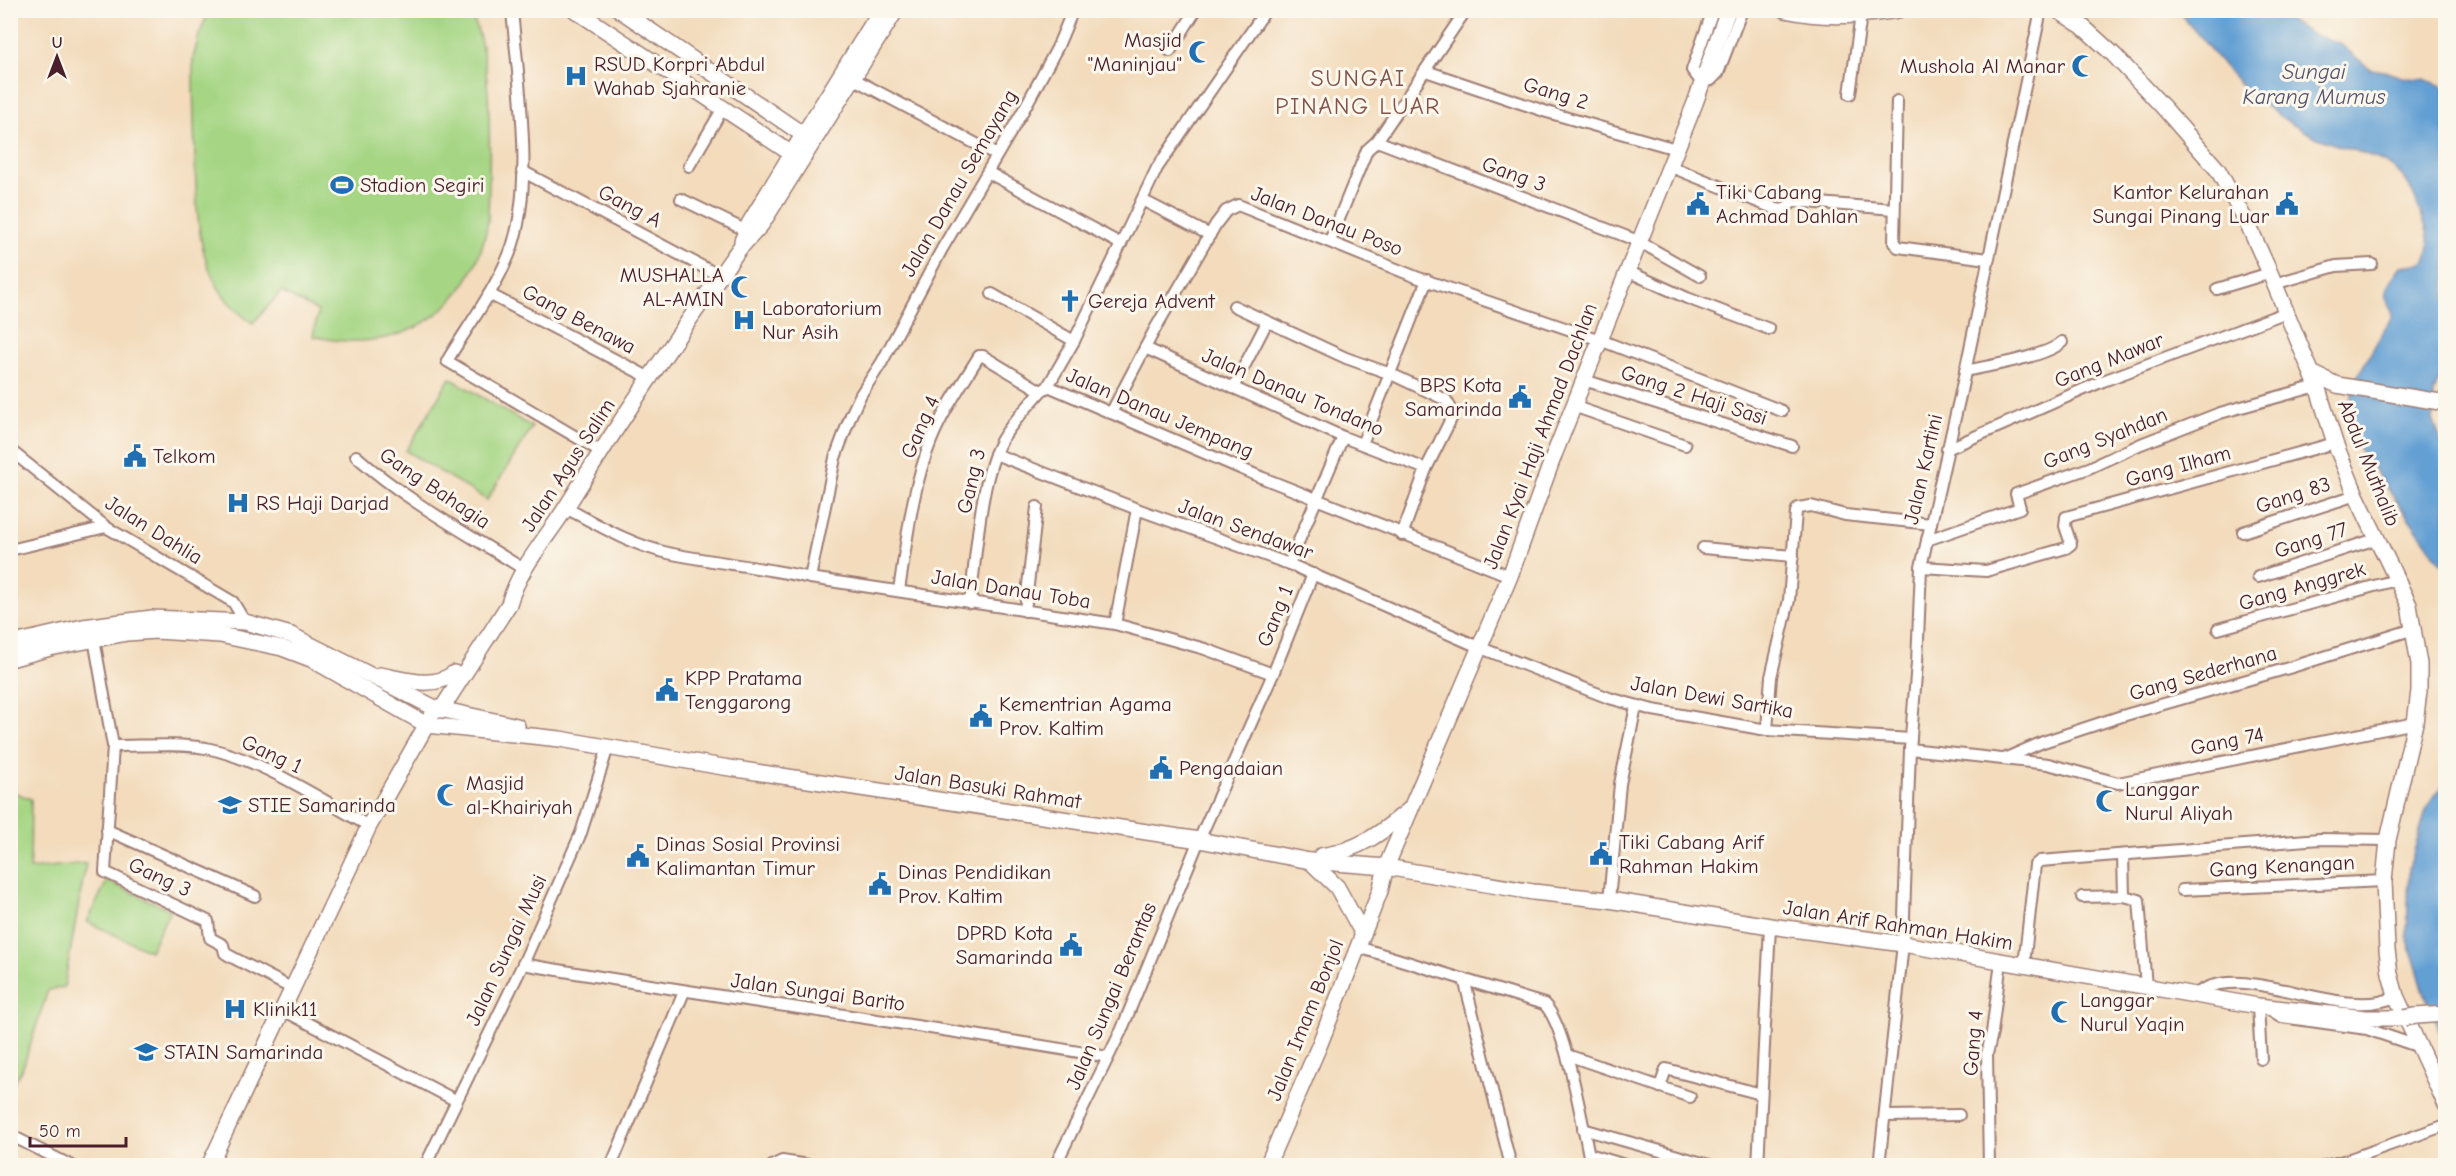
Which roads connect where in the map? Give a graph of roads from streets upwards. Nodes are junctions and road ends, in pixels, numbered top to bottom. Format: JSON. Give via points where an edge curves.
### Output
{"nodes":[{"id":1,"x":512,"y":10,"type":"edge"},
{"id":2,"x":576,"y":10,"type":"edge"},
{"id":3,"x":620,"y":10,"type":"edge"},
{"id":4,"x":881,"y":10,"type":"edge"},
{"id":5,"x":896,"y":10,"type":"edge"},
{"id":6,"x":1073,"y":10,"type":"edge"},
{"id":7,"x":1196,"y":10,"type":"edge"},
{"id":8,"x":1266,"y":10,"type":"edge"},
{"id":9,"x":1466,"y":10,"type":"edge"},
{"id":10,"x":1742,"y":10,"type":"edge"},
{"id":11,"x":1785,"y":10,"type":"edge"},
{"id":12,"x":1898,"y":10,"type":"edge"},
{"id":13,"x":2041,"y":10,"type":"edge"},
{"id":14,"x":2057,"y":10,"type":"edge"},
{"id":15,"x":1722,"y":12,"type":"edge"},
{"id":16,"x":1861,"y":15,"type":"junction"},
{"id":17,"x":1170,"y":51,"type":"dead end"},
{"id":18,"x":1426,"y":71,"type":"junction"},
{"id":19,"x":852,"y":78,"type":"junction"},
{"id":20,"x":1702,"y":83,"type":"junction"},
{"id":21,"x":1850,"y":94,"type":"dead end"},
{"id":22,"x":1896,"y":101,"type":"dead end"},
{"id":23,"x":723,"y":108,"type":"junction"},
{"id":24,"x":809,"y":138,"type":"junction"},
{"id":25,"x":1377,"y":141,"type":"junction"},
{"id":26,"x":1676,"y":149,"type":"junction"},
{"id":27,"x":997,"y":155,"type":"junction"},
{"id":28,"x":797,"y":157,"type":"junction"},
{"id":29,"x":689,"y":166,"type":"dead end"},
{"id":30,"x":1669,"y":166,"type":"junction"},
{"id":31,"x":522,"y":171,"type":"junction"},
{"id":32,"x":989,"y":173,"type":"junction"},
{"id":33,"x":681,"y":199,"type":"dead end"},
{"id":34,"x":1142,"y":200,"type":"junction"},
{"id":35,"x":1893,"y":209,"type":"junction"},
{"id":36,"x":747,"y":231,"type":"junction"},
{"id":37,"x":1210,"y":235,"type":"junction"},
{"id":38,"x":1330,"y":241,"type":"junction"},
{"id":39,"x":1638,"y":241,"type":"junction"},
{"id":40,"x":1121,"y":244,"type":"junction"},
{"id":41,"x":739,"y":249,"type":"junction"},
{"id":42,"x":1989,"y":259,"type":"junction"},
{"id":43,"x":2372,"y":264,"type":"dead end"},
{"id":44,"x":1627,"y":271,"type":"junction"},
{"id":45,"x":720,"y":276,"type":"junction"},
{"id":46,"x":1700,"y":276,"type":"dead end"},
{"id":47,"x":2272,"y":278,"type":"junction"},
{"id":48,"x":1427,"y":280,"type":"junction"},
{"id":49,"x":2217,"y":289,"type":"dead end"},
{"id":50,"x":489,"y":294,"type":"junction"},
{"id":51,"x":992,"y":294,"type":"dead end"},
{"id":52,"x":1234,"y":306,"type":"dead end"},
{"id":53,"x":2287,"y":312,"type":"junction"},
{"id":54,"x":1267,"y":322,"type":"junction"},
{"id":55,"x":1769,"y":329,"type":"dead end"},
{"id":56,"x":1600,"y":339,"type":"junction"},
{"id":57,"x":1074,"y":341,"type":"junction"},
{"id":58,"x":2062,"y":342,"type":"dead end"},
{"id":59,"x":1145,"y":348,"type":"junction"},
{"id":60,"x":1965,"y":371,"type":"junction"},
{"id":61,"x":1391,"y":374,"type":"junction"},
{"id":62,"x":650,"y":378,"type":"junction"},
{"id":63,"x":2314,"y":379,"type":"junction"},
{"id":64,"x":1584,"y":380,"type":"junction"},
{"id":65,"x":1045,"y":388,"type":"junction"},
{"id":66,"x":1233,"y":388,"type":"junction"},
{"id":67,"x":2445,"y":403,"type":"edge"},
{"id":68,"x":1573,"y":406,"type":"junction"},
{"id":69,"x":1782,"y":411,"type":"dead end"},
{"id":70,"x":1110,"y":412,"type":"junction"},
{"id":71,"x":1343,"y":437,"type":"junction"},
{"id":72,"x":2335,"y":443,"type":"junction"},
{"id":73,"x":1362,"y":444,"type":"junction"},
{"id":74,"x":1685,"y":445,"type":"dead end"},
{"id":75,"x":1792,"y":446,"type":"dead end"},
{"id":76,"x":1947,"y":449,"type":"junction"},
{"id":77,"x":10,"y":450,"type":"edge"},
{"id":78,"x":600,"y":451,"type":"junction"},
{"id":79,"x":995,"y":454,"type":"junction"},
{"id":80,"x":356,"y":456,"type":"dead end"},
{"id":81,"x":1426,"y":469,"type":"junction"},
{"id":82,"x":2356,"y":495,"type":"junction"},
{"id":83,"x":1315,"y":499,"type":"junction"},
{"id":84,"x":1037,"y":507,"type":"dead end"},
{"id":85,"x":566,"y":508,"type":"junction"},
{"id":86,"x":1137,"y":509,"type":"junction"},
{"id":87,"x":1931,"y":524,"type":"junction"},
{"id":88,"x":106,"y":527,"type":"junction"},
{"id":89,"x":2243,"y":532,"type":"dead end"},
{"id":90,"x":1402,"y":535,"type":"junction"},
{"id":91,"x":2376,"y":539,"type":"junction"},
{"id":92,"x":1927,"y":540,"type":"junction"},
{"id":93,"x":1703,"y":548,"type":"dead end"},
{"id":94,"x":10,"y":550,"type":"edge"},
{"id":95,"x":1793,"y":555,"type":"junction"},
{"id":96,"x":1289,"y":564,"type":"junction"},
{"id":97,"x":1921,"y":567,"type":"junction"},
{"id":98,"x":525,"y":570,"type":"junction"},
{"id":99,"x":1313,"y":574,"type":"junction"},
{"id":100,"x":1510,"y":576,"type":"junction"},
{"id":101,"x":2258,"y":577,"type":"dead end"},
{"id":102,"x":810,"y":578,"type":"junction"},
{"id":103,"x":2396,"y":580,"type":"junction"},
{"id":104,"x":513,"y":590,"type":"junction"},
{"id":105,"x":899,"y":590,"type":"junction"},
{"id":106,"x":970,"y":603,"type":"junction"},
{"id":107,"x":1024,"y":611,"type":"junction"},
{"id":108,"x":245,"y":622,"type":"junction"},
{"id":109,"x":1115,"y":624,"type":"junction"},
{"id":110,"x":2218,"y":629,"type":"dead end"},
{"id":111,"x":2414,"y":629,"type":"junction"},
{"id":112,"x":94,"y":639,"type":"junction"},
{"id":113,"x":10,"y":644,"type":"edge"},
{"id":114,"x":1480,"y":648,"type":"junction"},
{"id":115,"x":10,"y":659,"type":"edge"},
{"id":116,"x":362,"y":672,"type":"junction"},
{"id":117,"x":454,"y":673,"type":"junction"},
{"id":118,"x":1273,"y":674,"type":"junction"},
{"id":119,"x":1636,"y":706,"type":"junction"},
{"id":120,"x":438,"y":709,"type":"junction"},
{"id":121,"x":2415,"y":723,"type":"junction"},
{"id":122,"x":427,"y":725,"type":"junction"},
{"id":123,"x":1767,"y":730,"type":"junction"},
{"id":124,"x":560,"y":739,"type":"junction"},
{"id":125,"x":1911,"y":744,"type":"junction"},
{"id":126,"x":114,"y":746,"type":"junction"},
{"id":127,"x":608,"y":747,"type":"junction"},
{"id":128,"x":2001,"y":759,"type":"junction"},
{"id":129,"x":1414,"y":806,"type":"junction"},
{"id":130,"x":369,"y":826,"type":"junction"},
{"id":131,"x":107,"y":830,"type":"junction"},
{"id":132,"x":1199,"y":840,"type":"junction"},
{"id":133,"x":2388,"y":840,"type":"junction"},
{"id":134,"x":2123,"y":855,"type":"junction"},
{"id":135,"x":1307,"y":860,"type":"junction"},
{"id":136,"x":1386,"y":867,"type":"junction"},
{"id":137,"x":2384,"y":881,"type":"junction"},
{"id":138,"x":2182,"y":890,"type":"dead end"},
{"id":139,"x":255,"y":896,"type":"dead end"},
{"id":140,"x":2124,"y":896,"type":"junction"},
{"id":141,"x":2082,"y":897,"type":"dead end"},
{"id":142,"x":1609,"y":900,"type":"junction"},
{"id":143,"x":1770,"y":926,"type":"junction"},
{"id":144,"x":1360,"y":940,"type":"junction"},
{"id":145,"x":1903,"y":944,"type":"junction"},
{"id":146,"x":2001,"y":961,"type":"junction"},
{"id":147,"x":523,"y":964,"type":"junction"},
{"id":148,"x":2024,"y":965,"type":"junction"},
{"id":149,"x":1464,"y":979,"type":"junction"},
{"id":150,"x":2146,"y":987,"type":"junction"},
{"id":151,"x":293,"y":989,"type":"junction"},
{"id":152,"x":684,"y":992,"type":"junction"},
{"id":153,"x":2195,"y":995,"type":"junction"},
{"id":154,"x":2265,"y":1006,"type":"junction"},
{"id":155,"x":2404,"y":1009,"type":"junction"},
{"id":156,"x":283,"y":1010,"type":"junction"},
{"id":157,"x":2445,"y":1014,"type":"edge"},
{"id":158,"x":2420,"y":1047,"type":"junction"},
{"id":159,"x":1567,"y":1055,"type":"junction"},
{"id":160,"x":1108,"y":1057,"type":"junction"},
{"id":161,"x":2260,"y":1059,"type":"dead end"},
{"id":162,"x":1659,"y":1087,"type":"junction"},
{"id":163,"x":1761,"y":1094,"type":"junction"},
{"id":164,"x":1690,"y":1097,"type":"dead end"},
{"id":165,"x":455,"y":1100,"type":"junction"},
{"id":166,"x":2445,"y":1105,"type":"edge"},
{"id":167,"x":1959,"y":1115,"type":"dead end"},
{"id":168,"x":1885,"y":1116,"type":"junction"},
{"id":169,"x":2445,"y":1125,"type":"edge"},
{"id":170,"x":1583,"y":1129,"type":"junction"},
{"id":171,"x":10,"y":1135,"type":"edge"},
{"id":172,"x":1590,"y":1160,"type":"edge"},
{"id":173,"x":2361,"y":1161,"type":"edge"},
{"id":174,"x":1272,"y":1164,"type":"edge"},
{"id":175,"x":72,"y":1166,"type":"edge"},
{"id":176,"x":209,"y":1166,"type":"edge"},
{"id":177,"x":426,"y":1166,"type":"edge"},
{"id":178,"x":611,"y":1166,"type":"edge"},
{"id":179,"x":772,"y":1166,"type":"edge"},
{"id":180,"x":815,"y":1166,"type":"edge"},
{"id":181,"x":1055,"y":1166,"type":"edge"},
{"id":182,"x":1511,"y":1166,"type":"edge"},
{"id":183,"x":1628,"y":1166,"type":"edge"},
{"id":184,"x":1713,"y":1166,"type":"edge"},
{"id":185,"x":1758,"y":1166,"type":"edge"},
{"id":186,"x":1879,"y":1166,"type":"edge"},
{"id":187,"x":1989,"y":1166,"type":"edge"},
{"id":188,"x":2325,"y":1166,"type":"edge"}],
"edges":[{"from":1,"to":31,"type":"street"},
{"from":2,"to":23,"type":"street"},
{"from":3,"to":24,"type":"street"},
{"from":4,"to":24,"type":"street","name":"Jalan Agus Salim"},
{"from":5,"to":19,"type":"street","name":"Jalan Agus Salim"},
{"from":6,"to":27,"type":"street","name":"Jalan Danau Semayang","via":[[1051,59]]},
{"from":7,"to":17,"type":"street"},
{"from":8,"to":34,"type":"street","name":"Jalan Danau Jempang","via":[[1157,168]]},
{"from":9,"to":18,"type":"street"},
{"from":10,"to":20,"type":"street","via":[[1718,73]]},
{"from":11,"to":16,"type":"street","via":[[1825,17]]},
{"from":12,"to":16,"type":"street"},
{"from":13,"to":42,"type":"street","name":"Jalan Kartini"},
{"from":14,"to":47,"type":"street","name":"Abdul Muthalib","via":[[2114,55],[2218,170]]},
{"from":15,"to":20,"type":"street","name":"Jalan Kyai Haji Ahmad Dachlan"},
{"from":16,"to":21,"type":"street"},
{"from":18,"to":25,"type":"street"},
{"from":18,"to":26,"type":"street","name":"Gang 2","via":[[1547,112]]},
{"from":19,"to":24,"type":"street","name":"Jalan Agus Salim"},
{"from":19,"to":27,"type":"street"},
{"from":20,"to":26,"type":"street","name":"Jalan Kyai Haji Ahmad Dachlan"},
{"from":22,"to":35,"type":"street"},
{"from":23,"to":28,"type":"street"},
{"from":23,"to":29,"type":"street"},
{"from":24,"to":28,"type":"street","name":"Jalan Agus Salim"},
{"from":25,"to":38,"type":"street","via":[[1367,150]]},
{"from":25,"to":39,"type":"street","name":"Gang 3"},
{"from":26,"to":30,"type":"street","name":"Jalan Kyai Haji Ahmad Dachlan"},
{"from":27,"to":32,"type":"street","name":"Jalan Danau Semayang"},
{"from":28,"to":36,"type":"street","name":"Jalan Agus Salim"},
{"from":28,"to":41,"type":"street","name":"Jalan Agus Salim","via":[[761,225]]},
{"from":30,"to":35,"type":"street","via":[[1781,210],[1794,201]]},
{"from":30,"to":39,"type":"street","name":"Jalan Kyai Haji Ahmad Dachlan"},
{"from":31,"to":45,"type":"street","name":"Gang A"},
{"from":31,"to":50,"type":"street","via":[[518,229]]},
{"from":32,"to":40,"type":"street"},
{"from":32,"to":102,"type":"street","name":"Jalan Danau Semayang","via":[[850,415],[835,458]]},
{"from":33,"to":36,"type":"street"},
{"from":34,"to":37,"type":"street"},
{"from":34,"to":40,"type":"street","name":"Jalan Danau Jempang"},
{"from":35,"to":42,"type":"street","via":[[1893,240],[1898,247]]},
{"from":36,"to":41,"type":"street","name":"Jalan Agus Salim"},
{"from":37,"to":38,"type":"street","name":"Jalan Danau Poso","via":[[1226,211],[1238,205]]},
{"from":37,"to":59,"type":"street","name":"Jalan Danau Poso"},
{"from":38,"to":48,"type":"street","name":"Jalan Danau Poso"},
{"from":39,"to":44,"type":"street","name":"Jalan Kyai Haji Ahmad Dachlan"},
{"from":39,"to":46,"type":"street"},
{"from":40,"to":57,"type":"street","name":"Jalan Danau Jempang"},
{"from":41,"to":45,"type":"street","name":"Jalan Agus Salim"},
{"from":42,"to":60,"type":"street","name":"Jalan Kartini"},
{"from":43,"to":47,"type":"street","via":[[2336,266]]},
{"from":44,"to":55,"type":"street"},
{"from":44,"to":56,"type":"street","name":"Jalan Kyai Haji Ahmad Dachlan"},
{"from":45,"to":62,"type":"street","name":"Jalan Agus Salim"},
{"from":47,"to":49,"type":"street"},
{"from":47,"to":53,"type":"street","name":"Abdul Muthalib"},
{"from":48,"to":56,"type":"street","name":"Jalan Danau Poso"},
{"from":48,"to":61,"type":"street"},
{"from":50,"to":62,"type":"street","name":"Gang Benawa"},
{"from":50,"to":78,"type":"street","via":[[447,362]]},
{"from":51,"to":57,"type":"street"},
{"from":52,"to":54,"type":"street"},
{"from":53,"to":63,"type":"street","name":"Abdul Muthalib"},
{"from":53,"to":76,"type":"street","name":"Gang Mawar","via":[[2103,381]]},
{"from":54,"to":61,"type":"street"},
{"from":54,"to":66,"type":"street"},
{"from":56,"to":64,"type":"street","name":"Jalan Kyai Haji Ahmad Dachlan"},
{"from":56,"to":69,"type":"street"},
{"from":57,"to":65,"type":"street","name":"Jalan Danau Jempang"},
{"from":58,"to":60,"type":"street","via":[[2013,360]]},
{"from":59,"to":66,"type":"street","name":"Jalan Danau Tondano"},
{"from":59,"to":70,"type":"street","name":"Jalan Danau Poso"},
{"from":60,"to":76,"type":"street","name":"Jalan Kartini"},
{"from":61,"to":73,"type":"street"},
{"from":61,"to":81,"type":"street","via":[[1446,400],[1452,410]]},
{"from":62,"to":78,"type":"street","name":"Jalan Agus Salim"},
{"from":63,"to":67,"type":"street"},
{"from":63,"to":72,"type":"street","name":"Abdul Muthalib"},
{"from":63,"to":92,"type":"street","name":"Gang Syahdan","via":[[2267,401],[2194,423],[2016,494],[2020,508]]},
{"from":64,"to":68,"type":"street","name":"Jalan Kyai Haji Ahmad Dachlan"},
{"from":64,"to":75,"type":"street","name":"Gang 2 Haji Sasi"},
{"from":65,"to":70,"type":"street","name":"Jalan Danau Jempang"},
{"from":65,"to":79,"type":"street","name":"Gang 3","via":[[1002,439]]},
{"from":65,"to":105,"type":"street","name":"Gang 4","via":[[979,356],[948,407],[924,459],[911,511]]},
{"from":66,"to":71,"type":"street","name":"Jalan Danau Tondano"},
{"from":68,"to":74,"type":"street"},
{"from":68,"to":100,"type":"street","name":"Jalan Kyai Haji Ahmad Dachlan"},
{"from":70,"to":83,"type":"street","name":"Jalan Danau Jempang"},
{"from":71,"to":73,"type":"street","name":"Jalan Danau Tondano"},
{"from":71,"to":83,"type":"street"},
{"from":72,"to":82,"type":"street","name":"Abdul Muthalib"},
{"from":72,"to":97,"type":"street","name":"Gang Ilham","via":[[2067,517],[2064,524],[2071,544],[2066,549],[1986,571]]},
{"from":73,"to":81,"type":"street","name":"Jalan Danau Tondano"},
{"from":76,"to":87,"type":"street","name":"Jalan Kartini"},
{"from":77,"to":88,"type":"street","name":"Jalan Dahlia"},
{"from":78,"to":85,"type":"street","name":"Jalan Agus Salim"},
{"from":79,"to":86,"type":"street","name":"Jalan Sendawar"},
{"from":79,"to":106,"type":"street","name":"Gang 3","via":[[987,482]]},
{"from":80,"to":98,"type":"street","name":"Gang Bahagia","via":[[437,515]]},
{"from":81,"to":90,"type":"street"},
{"from":82,"to":89,"type":"street","name":"Gang 83"},
{"from":82,"to":91,"type":"street","name":"Abdul Muthalib"},
{"from":83,"to":90,"type":"street","name":"Jalan Danau Jempang"},
{"from":83,"to":96,"type":"street"},
{"from":84,"to":107,"type":"street"},
{"from":85,"to":98,"type":"street","name":"Jalan Agus Salim"},
{"from":85,"to":102,"type":"street","name":"Jalan Danau Toba","via":[[637,543],[667,553]]},
{"from":86,"to":96,"type":"street","name":"Jalan Sendawar"},
{"from":86,"to":109,"type":"street"},
{"from":87,"to":92,"type":"street","name":"Jalan Kartini"},
{"from":87,"to":95,"type":"street","via":[[1801,506],[1796,512]]},
{"from":88,"to":94,"type":"street"},
{"from":88,"to":108,"type":"street","name":"Jalan Dahlia","via":[[233,602]]},
{"from":90,"to":100,"type":"street","name":"Jalan Danau Jempang"},
{"from":91,"to":101,"type":"street","name":"Gang 77"},
{"from":91,"to":103,"type":"street","name":"Abdul Muthalib"},
{"from":92,"to":97,"type":"street","name":"Jalan Kartini"},
{"from":93,"to":95,"type":"street"},
{"from":95,"to":123,"type":"street","via":[[1789,600],[1771,677]]},
{"from":96,"to":99,"type":"street","name":"Jalan Sendawar"},
{"from":97,"to":125,"type":"street","name":"Jalan Kartini"},
{"from":98,"to":104,"type":"street","name":"Jalan Agus Salim"},
{"from":99,"to":114,"type":"street","name":"Jalan Sendawar"},
{"from":99,"to":118,"type":"street","name":"Gang 1"},
{"from":100,"to":114,"type":"street","name":"Jalan Kyai Haji Ahmad Dachlan"},
{"from":102,"to":105,"type":"street","name":"Jalan Danau Toba"},
{"from":103,"to":110,"type":"street","name":"Gang Anggrek"},
{"from":103,"to":111,"type":"street","name":"Abdul Muthalib","via":[[2409,605]]},
{"from":104,"to":117,"type":"street","via":[[501,599]]},
{"from":104,"to":120,"type":"street","name":"Jalan Agus Salim","via":[[509,604]]},
{"from":105,"to":106,"type":"street","name":"Jalan Danau Toba"},
{"from":106,"to":107,"type":"street","name":"Jalan Danau Toba"},
{"from":107,"to":109,"type":"street","name":"Jalan Danau Toba"},
{"from":108,"to":113,"type":"street","name":"Jalan Basuki Rahmat","via":[[152,618],[83,627]]},
{"from":108,"to":116,"type":"street","name":"Jalan Basuki Rahmat","via":[[291,635]]},
{"from":109,"to":118,"type":"street","name":"Jalan Danau Toba","via":[[1205,649]]},
{"from":111,"to":121,"type":"street","name":"Abdul Muthalib","via":[[2419,664]]},
{"from":111,"to":128,"type":"street","name":"Gang Sederhana","via":[[2104,722]]},
{"from":112,"to":115,"type":"street"},
{"from":112,"to":122,"type":"street","via":[[156,631],[249,639],[310,659]]},
{"from":112,"to":126,"type":"street","name":"Gang 3"},
{"from":114,"to":119,"type":"street","name":"Jalan Dewi Sartika"},
{"from":114,"to":129,"type":"street","name":"Jalan Kyai Haji Ahmad Dachlan"},
{"from":116,"to":117,"type":"street","via":[[423,682],[444,680]]},
{"from":116,"to":120,"type":"street","name":"Jalan Basuki Rahmat"},
{"from":117,"to":120,"type":"street"},
{"from":118,"to":132,"type":"street"},
{"from":119,"to":123,"type":"street","name":"Jalan Dewi Sartika"},
{"from":119,"to":142,"type":"street","via":[[1620,784]]},
{"from":120,"to":122,"type":"street","name":"Jalan Agus Salim"},
{"from":120,"to":124,"type":"street","name":"Jalan Basuki Rahmat","via":[[508,723]]},
{"from":121,"to":128,"type":"street","name":"Gang 74","via":[[2118,783],[2048,764]]},
{"from":121,"to":133,"type":"street","name":"Abdul Muthalib"},
{"from":122,"to":124,"type":"street","name":"Jalan Basuki Rahmat"},
{"from":122,"to":130,"type":"street","name":"Jalan Agus Salim"},
{"from":123,"to":125,"type":"street","name":"Jalan Dewi Sartika"},
{"from":124,"to":127,"type":"street","name":"Jalan Basuki Rahmat"},
{"from":125,"to":128,"type":"street","name":"Gang Sederhana"},
{"from":125,"to":145,"type":"street","name":"Jalan Kartini"},
{"from":126,"to":130,"type":"street","name":"Gang 1","via":[[206,748],[247,760]]},
{"from":126,"to":131,"type":"street","name":"Gang 3"},
{"from":127,"to":132,"type":"street","name":"Jalan Basuki Rahmat"},
{"from":127,"to":147,"type":"street","name":"Jalan Sungai Musi","via":[[582,833]]},
{"from":129,"to":135,"type":"street","via":[[1364,844]]},
{"from":129,"to":136,"type":"street","name":"Jalan Kyai Haji Ahmad Dachlan"},
{"from":130,"to":151,"type":"street","name":"Jalan Agus Salim"},
{"from":131,"to":139,"type":"street"},
{"from":131,"to":151,"type":"street","name":"Gang 3","via":[[104,868],[108,875],[208,921],[210,938],[223,945],[228,955]]},
{"from":132,"to":135,"type":"street","name":"Jalan Basuki Rahmat"},
{"from":132,"to":160,"type":"street","name":"Jalan Sungai Berantas"},
{"from":133,"to":134,"type":"street","via":[[2320,839]]},
{"from":133,"to":137,"type":"street","name":"Abdul Muthalib"},
{"from":134,"to":140,"type":"street"},
{"from":134,"to":148,"type":"street","via":[[2037,862]]},
{"from":135,"to":136,"type":"street","name":"Jalan Basuki Rahmat"},
{"from":135,"to":144,"type":"street","via":[[1337,887]]},
{"from":136,"to":142,"type":"street","name":"Jalan Arif Rahman Hakim","via":[[1533,892]]},
{"from":136,"to":144,"type":"street","name":"Jalan Imam Bonjol"},
{"from":137,"to":138,"type":"street","name":"Gang Kenangan"},
{"from":137,"to":155,"type":"street","name":"Abdul Muthalib","via":[[2390,974]]},
{"from":140,"to":141,"type":"street"},
{"from":140,"to":150,"type":"street","via":[[2139,900]]},
{"from":142,"to":143,"type":"street","name":"Jalan Arif Rahman Hakim"},
{"from":143,"to":145,"type":"street","name":"Jalan Arif Rahman Hakim"},
{"from":143,"to":163,"type":"street"},
{"from":144,"to":149,"type":"street"},
{"from":144,"to":174,"type":"street","name":"Jalan Imam Bonjol"},
{"from":145,"to":146,"type":"street","name":"Jalan Arif Rahman Hakim"},
{"from":145,"to":168,"type":"street","name":"Jalan Kartini"},
{"from":146,"to":148,"type":"street","name":"Jalan Arif Rahman Hakim"},
{"from":146,"to":187,"type":"street","name":"Gang 4","via":[[1987,1054]]},
{"from":147,"to":152,"type":"street","name":"Jalan Sungai Barito"},
{"from":147,"to":165,"type":"street","name":"Jalan Sungai Musi"},
{"from":148,"to":150,"type":"street","name":"Jalan Arif Rahman Hakim"},
{"from":149,"to":159,"type":"street","via":[[1544,1004],[1555,1018]]},
{"from":149,"to":182,"type":"street"},
{"from":150,"to":153,"type":"street","name":"Jalan Arif Rahman Hakim"},
{"from":151,"to":156,"type":"street","name":"Jalan Agus Salim"},
{"from":152,"to":160,"type":"street","name":"Jalan Sungai Barito"},
{"from":152,"to":178,"type":"street"},
{"from":153,"to":154,"type":"street","name":"Jalan Arif Rahman Hakim"},
{"from":153,"to":155,"type":"street","via":[[2202,989],[2232,984],[2356,1003],[2386,1001]]},
{"from":154,"to":155,"type":"street","name":"Jalan Arif Rahman Hakim","via":[[2366,1018]]},
{"from":154,"to":158,"type":"street","via":[[2282,1017],[2367,1029]]},
{"from":154,"to":161,"type":"street"},
{"from":155,"to":157,"type":"street","name":"Jalan Arif Rahman Hakim"},
{"from":155,"to":158,"type":"street","name":"Abdul Muthalib"},
{"from":156,"to":165,"type":"street"},
{"from":156,"to":176,"type":"street","name":"Jalan Agus Salim"},
{"from":158,"to":166,"type":"street","name":"Abdul Muthalib"},
{"from":159,"to":162,"type":"street"},
{"from":159,"to":170,"type":"street"},
{"from":160,"to":181,"type":"street","name":"Jalan Sungai Berantas"},
{"from":162,"to":163,"type":"street","via":[[1666,1069]]},
{"from":162,"to":164,"type":"street"},
{"from":163,"to":185,"type":"street"},
{"from":165,"to":177,"type":"street","name":"Jalan Sungai Musi"},
{"from":167,"to":168,"type":"street"},
{"from":168,"to":186,"type":"street","name":"Jalan Kartini"},
{"from":169,"to":173,"type":"street"},
{"from":170,"to":172,"type":"street"},
{"from":170,"to":184,"type":"street"},
{"from":171,"to":175,"type":"street"},
{"from":172,"to":183,"type":"street"},
{"from":173,"to":188,"type":"street"},
{"from":179,"to":180,"type":"street","via":[[782,1161]]}]}
